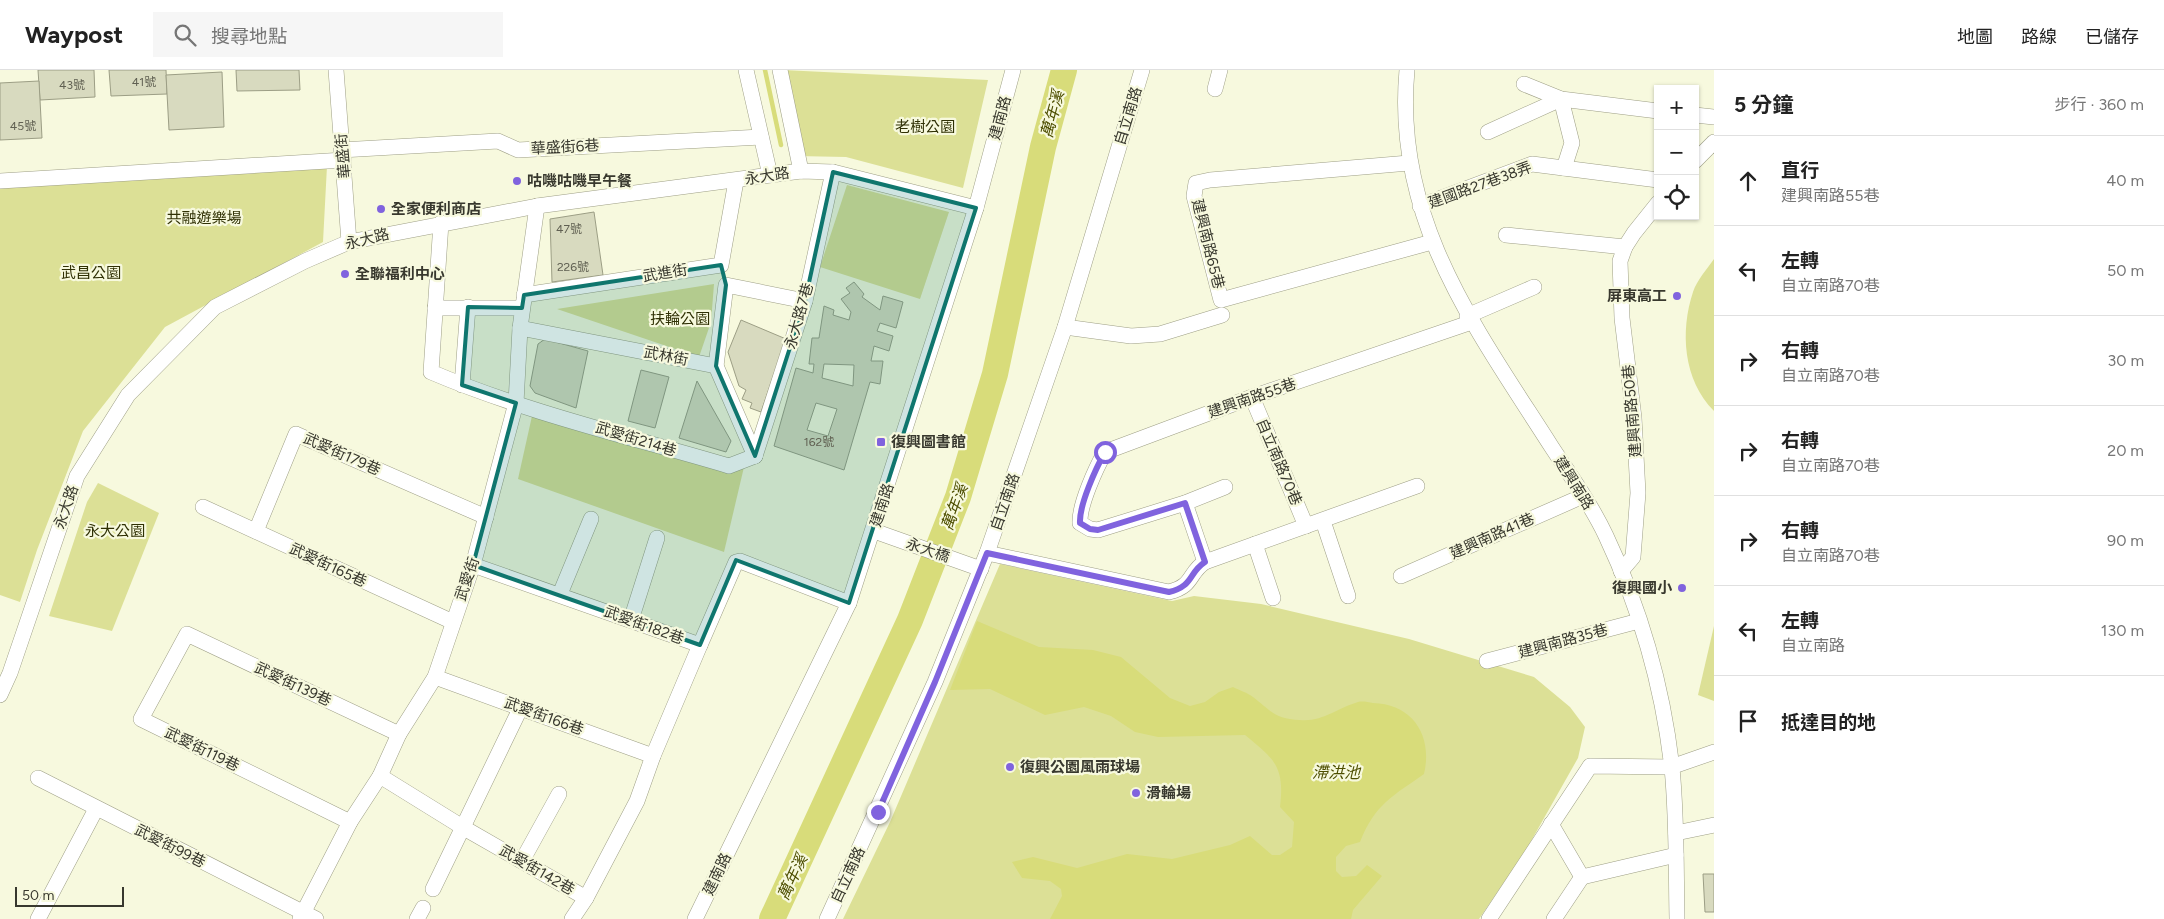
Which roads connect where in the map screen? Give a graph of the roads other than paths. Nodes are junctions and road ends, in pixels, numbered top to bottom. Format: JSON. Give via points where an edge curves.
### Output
{"nodes":[{"id":1,"x":336,"y":70,"type":"edge"},
{"id":2,"x":746,"y":70,"type":"edge"},
{"id":3,"x":780,"y":70,"type":"edge"},
{"id":4,"x":1013,"y":70,"type":"edge"},
{"id":5,"x":1142,"y":70,"type":"edge"},
{"id":6,"x":1220,"y":70,"type":"edge"},
{"id":7,"x":1407,"y":70,"type":"edge"},
{"id":8,"x":1524,"y":84,"type":"dead end"},
{"id":9,"x":1215,"y":89,"type":"dead end"},
{"id":10,"x":1560,"y":99,"type":"junction"},
{"id":11,"x":1654,"y":111,"type":"edge"},
{"id":12,"x":1699,"y":115,"type":"edge"},
{"id":13,"x":1714,"y":117,"type":"edge"},
{"id":14,"x":1488,"y":132,"type":"dead end"},
{"id":15,"x":761,"y":137,"type":"junction"},
{"id":16,"x":1714,"y":142,"type":"edge"},
{"id":17,"x":342,"y":155,"type":"junction"},
{"id":18,"x":1699,"y":157,"type":"edge"},
{"id":19,"x":1409,"y":163,"type":"junction"},
{"id":20,"x":1564,"y":168,"type":"junction"},
{"id":21,"x":801,"y":171,"type":"junction"},
{"id":22,"x":833,"y":172,"type":"junction"},
{"id":23,"x":770,"y":176,"type":"junction"},
{"id":24,"x":1654,"y":179,"type":"edge"},
{"id":25,"x":0,"y":181,"type":"edge"},
{"id":26,"x":736,"y":181,"type":"junction"},
{"id":27,"x":537,"y":206,"type":"junction"},
{"id":28,"x":1420,"y":206,"type":"junction"},
{"id":29,"x":976,"y":208,"type":"junction"},
{"id":30,"x":1654,"y":208,"type":"edge"},
{"id":31,"x":442,"y":223,"type":"junction"},
{"id":32,"x":1506,"y":236,"type":"dead end"},
{"id":33,"x":348,"y":242,"type":"junction"},
{"id":34,"x":1432,"y":242,"type":"junction"},
{"id":35,"x":1625,"y":248,"type":"junction"},
{"id":36,"x":721,"y":265,"type":"junction"},
{"id":37,"x":726,"y":285,"type":"junction"},
{"id":38,"x":1534,"y":287,"type":"dead end"},
{"id":39,"x":806,"y":300,"type":"junction"},
{"id":40,"x":523,"y":302,"type":"junction"},
{"id":41,"x":468,"y":306,"type":"junction"},
{"id":42,"x":435,"y":308,"type":"junction"},
{"id":43,"x":1222,"y":315,"type":"dead end"},
{"id":44,"x":1470,"y":319,"type":"junction"},
{"id":45,"x":1065,"y":327,"type":"junction"},
{"id":46,"x":520,"y":328,"type":"junction"},
{"id":47,"x":716,"y":366,"type":"junction"},
{"id":48,"x":462,"y":386,"type":"junction"},
{"id":49,"x":1252,"y":397,"type":"junction"},
{"id":50,"x":516,"y":403,"type":"junction"},
{"id":51,"x":755,"y":456,"type":"junction"},
{"id":52,"x":1417,"y":486,"type":"dead end"},
{"id":53,"x":1225,"y":487,"type":"dead end"},
{"id":54,"x":1583,"y":496,"type":"junction"},
{"id":55,"x":1185,"y":503,"type":"junction"},
{"id":56,"x":203,"y":507,"type":"dead end"},
{"id":57,"x":486,"y":517,"type":"junction"},
{"id":58,"x":591,"y":520,"type":"dead end"},
{"id":59,"x":1323,"y":521,"type":"junction"},
{"id":60,"x":1306,"y":526,"type":"junction"},
{"id":61,"x":256,"y":532,"type":"junction"},
{"id":62,"x":874,"y":532,"type":"junction"},
{"id":63,"x":657,"y":538,"type":"dead end"},
{"id":64,"x":1255,"y":544,"type":"junction"},
{"id":65,"x":987,"y":553,"type":"junction"},
{"id":66,"x":1205,"y":562,"type":"junction"},
{"id":67,"x":473,"y":565,"type":"junction"},
{"id":68,"x":981,"y":569,"type":"junction"},
{"id":69,"x":1621,"y":571,"type":"junction"},
{"id":70,"x":1402,"y":576,"type":"dead end"},
{"id":71,"x":560,"y":594,"type":"junction"},
{"id":72,"x":1348,"y":596,"type":"dead end"},
{"id":73,"x":1273,"y":598,"type":"dead end"},
{"id":74,"x":849,"y":604,"type":"junction"},
{"id":75,"x":632,"y":620,"type":"junction"},
{"id":76,"x":1639,"y":621,"type":"junction"},
{"id":77,"x":453,"y":622,"type":"junction"},
{"id":78,"x":187,"y":634,"type":"joint"},
{"id":79,"x":700,"y":645,"type":"junction"},
{"id":80,"x":1487,"y":661,"type":"dead end"},
{"id":81,"x":5,"y":671,"type":"edge"},
{"id":82,"x":435,"y":677,"type":"junction"},
{"id":83,"x":0,"y":695,"type":"edge"},
{"id":84,"x":521,"y":707,"type":"junction"},
{"id":85,"x":399,"y":734,"type":"junction"},
{"id":86,"x":1714,"y":752,"type":"edge"},
{"id":87,"x":653,"y":756,"type":"junction"},
{"id":88,"x":1672,"y":767,"type":"junction"},
{"id":89,"x":380,"y":776,"type":"junction"},
{"id":90,"x":38,"y":778,"type":"dead end"},
{"id":91,"x":559,"y":794,"type":"dead end"},
{"id":92,"x":96,"y":809,"type":"junction"},
{"id":93,"x":350,"y":822,"type":"junction"},
{"id":94,"x":1551,"y":824,"type":"junction"},
{"id":95,"x":1714,"y":825,"type":"edge"},
{"id":96,"x":464,"y":828,"type":"junction"},
{"id":97,"x":1676,"y":834,"type":"junction"},
{"id":98,"x":1676,"y":855,"type":"junction"},
{"id":99,"x":522,"y":861,"type":"junction"},
{"id":100,"x":1582,"y":877,"type":"junction"},
{"id":101,"x":433,"y":889,"type":"dead end"},
{"id":102,"x":586,"y":898,"type":"junction"},
{"id":103,"x":306,"y":917,"type":"edge"},
{"id":104,"x":38,"y":919,"type":"edge"},
{"id":105,"x":572,"y":919,"type":"edge"},
{"id":106,"x":695,"y":919,"type":"edge"},
{"id":107,"x":827,"y":919,"type":"edge"},
{"id":108,"x":1489,"y":919,"type":"edge"},
{"id":109,"x":1554,"y":919,"type":"edge"},
{"id":110,"x":1677,"y":919,"type":"edge"}],
"edges":[{"from":1,"to":17,"type":"street","name":"華盛街"},
{"from":2,"to":15,"type":"street"},
{"from":3,"to":21,"type":"street"},
{"from":4,"to":29,"type":"street","name":"建南路"},
{"from":5,"to":45,"type":"street","name":"自立南路"},
{"from":6,"to":9,"type":"street"},
{"from":7,"to":19,"type":"street","name":"建興南路"},
{"from":8,"to":10,"type":"street"},
{"from":10,"to":11,"type":"street"},
{"from":10,"to":14,"type":"street"},
{"from":10,"to":20,"type":"street","via":[[1572,143]]},
{"from":12,"to":13,"type":"street"},
{"from":15,"to":17,"type":"street","name":"華盛街6巷","via":[[518,150],[498,141]]},
{"from":15,"to":23,"type":"street"},
{"from":16,"to":18,"type":"street"},
{"from":17,"to":25,"type":"street","name":"華盛街6巷"},
{"from":17,"to":33,"type":"street","name":"華盛街"},
{"from":19,"to":28,"type":"street","name":"建興南路"},
{"from":19,"to":34,"type":"street","name":"建興南路65巷","via":[[1196,183],[1194,196],[1221,300]]},
{"from":20,"to":24,"type":"street","name":"建國路27巷38弄"},
{"from":20,"to":28,"type":"street","name":"建國路27巷38弄","via":[[1532,164]]},
{"from":21,"to":22,"type":"street","name":"永大路"},
{"from":21,"to":23,"type":"street","name":"永大路"},
{"from":22,"to":29,"type":"street","name":"永大路"},
{"from":22,"to":39,"type":"street","name":"永大路7巷"},
{"from":23,"to":26,"type":"street","name":"永大路"},
{"from":26,"to":27,"type":"street","name":"永大路"},
{"from":26,"to":36,"type":"street"},
{"from":27,"to":31,"type":"street","name":"永大路"},
{"from":27,"to":40,"type":"street","name":"武愛街"},
{"from":28,"to":34,"type":"street","name":"建興南路"},
{"from":29,"to":62,"type":"street","name":"建南路"},
{"from":30,"to":35,"type":"street"},
{"from":31,"to":33,"type":"street","name":"永大路"},
{"from":31,"to":42,"type":"street"},
{"from":32,"to":35,"type":"street"},
{"from":33,"to":81,"type":"street","name":"永大路","via":[[215,307],[128,395],[77,476]]},
{"from":34,"to":44,"type":"street","name":"建興南路"},
{"from":35,"to":69,"type":"street","name":"建興南路50巷","via":[[1620,261],[1622,318],[1634,418],[1638,493],[1632,557]]},
{"from":36,"to":37,"type":"street"},
{"from":36,"to":40,"type":"street","name":"武進街"},
{"from":37,"to":39,"type":"street"},
{"from":37,"to":47,"type":"street"},
{"from":38,"to":44,"type":"street","name":"建興南路55巷"},
{"from":39,"to":51,"type":"street","name":"永大路7巷"},
{"from":40,"to":41,"type":"street","name":"武進街"},
{"from":40,"to":46,"type":"street","name":"武愛街"},
{"from":41,"to":42,"type":"street","name":"武進街"},
{"from":41,"to":48,"type":"street"},
{"from":42,"to":48,"type":"street","name":"武愛街214巷","via":[[430,372]]},
{"from":43,"to":45,"type":"street","via":[[1160,334],[1131,336]]},
{"from":44,"to":49,"type":"street","name":"建興南路55巷"},
{"from":44,"to":54,"type":"street","name":"建興南路"},
{"from":45,"to":65,"type":"street","name":"自立南路"},
{"from":46,"to":47,"type":"street","name":"武林街"},
{"from":46,"to":50,"type":"street","name":"武愛街"},
{"from":47,"to":51,"type":"street"},
{"from":48,"to":50,"type":"street","name":"武愛街214巷"},
{"from":49,"to":55,"type":"street","name":"建興南路55巷","via":[[1105,452],[1083,506],[1080,523],[1098,530]]},
{"from":49,"to":60,"type":"street","name":"自立南路70巷"},
{"from":50,"to":51,"type":"street","name":"武愛街214巷","via":[[729,466]]},
{"from":50,"to":57,"type":"street","name":"武愛街"},
{"from":52,"to":59,"type":"street"},
{"from":53,"to":55,"type":"street"},
{"from":54,"to":69,"type":"street","name":"建興南路"},
{"from":54,"to":70,"type":"street","name":"建興南路41巷"},
{"from":55,"to":66,"type":"street"},
{"from":56,"to":61,"type":"street","name":"武愛街165巷"},
{"from":57,"to":61,"type":"street","name":"武愛街179巷","via":[[296,434]]},
{"from":57,"to":67,"type":"street","name":"武愛街"},
{"from":58,"to":71,"type":"street"},
{"from":59,"to":60,"type":"street"},
{"from":59,"to":72,"type":"street"},
{"from":60,"to":64,"type":"street"},
{"from":61,"to":77,"type":"street","name":"武愛街165巷"},
{"from":62,"to":68,"type":"street","name":"永大橋"},
{"from":62,"to":74,"type":"street","name":"建南路"},
{"from":63,"to":75,"type":"street"},
{"from":64,"to":66,"type":"street"},
{"from":64,"to":73,"type":"street"},
{"from":65,"to":66,"type":"street","via":[[1169,592],[1181,590],[1192,579],[1196,568]]},
{"from":65,"to":68,"type":"street","name":"自立南路"},
{"from":67,"to":71,"type":"street","name":"武愛街182巷"},
{"from":67,"to":77,"type":"street","name":"武愛街"},
{"from":68,"to":107,"type":"street","name":"自立南路","via":[[935,682]]},
{"from":69,"to":76,"type":"street","name":"建興南路"},
{"from":71,"to":75,"type":"street","name":"武愛街182巷"},
{"from":74,"to":79,"type":"street","via":[[736,562]]},
{"from":74,"to":106,"type":"street","name":"建南路"},
{"from":75,"to":79,"type":"street","name":"武愛街182巷"},
{"from":76,"to":80,"type":"street","name":"建興南路35巷"},
{"from":76,"to":88,"type":"street","name":"建興南路","via":[[1656,680]]},
{"from":77,"to":82,"type":"street","name":"武愛街"},
{"from":78,"to":85,"type":"street","name":"武愛街139巷"},
{"from":78,"to":93,"type":"street","name":"武愛街119巷","via":[[141,719]]},
{"from":79,"to":87,"type":"street","name":"武愛街182巷"},
{"from":81,"to":83,"type":"street","name":"永大路"},
{"from":82,"to":84,"type":"street","name":"武愛街166巷"},
{"from":82,"to":85,"type":"street","name":"武愛街"},
{"from":84,"to":87,"type":"street","name":"武愛街166巷"},
{"from":84,"to":96,"type":"street"},
{"from":85,"to":89,"type":"street","name":"武愛街"},
{"from":86,"to":88,"type":"street"},
{"from":87,"to":102,"type":"street","name":"武愛街142巷","via":[[637,800]]},
{"from":88,"to":94,"type":"street","via":[[1590,766]]},
{"from":88,"to":97,"type":"street","name":"建興南路"},
{"from":89,"to":93,"type":"street","name":"武愛街"},
{"from":89,"to":96,"type":"street","name":"武愛街142巷"},
{"from":90,"to":92,"type":"street","name":"武愛街99巷"},
{"from":91,"to":99,"type":"street"},
{"from":92,"to":103,"type":"street","name":"武愛街99巷"},
{"from":92,"to":104,"type":"street"},
{"from":93,"to":103,"type":"street","name":"武愛街"},
{"from":94,"to":100,"type":"street"},
{"from":94,"to":108,"type":"street"},
{"from":95,"to":97,"type":"street"},
{"from":96,"to":99,"type":"street","name":"武愛街142巷"},
{"from":96,"to":101,"type":"street"},
{"from":97,"to":98,"type":"street","name":"建興南路"},
{"from":98,"to":100,"type":"street"},
{"from":98,"to":110,"type":"street","name":"建興南路"},
{"from":99,"to":102,"type":"street","name":"武愛街142巷"},
{"from":100,"to":109,"type":"street"},
{"from":102,"to":105,"type":"street"}]}
